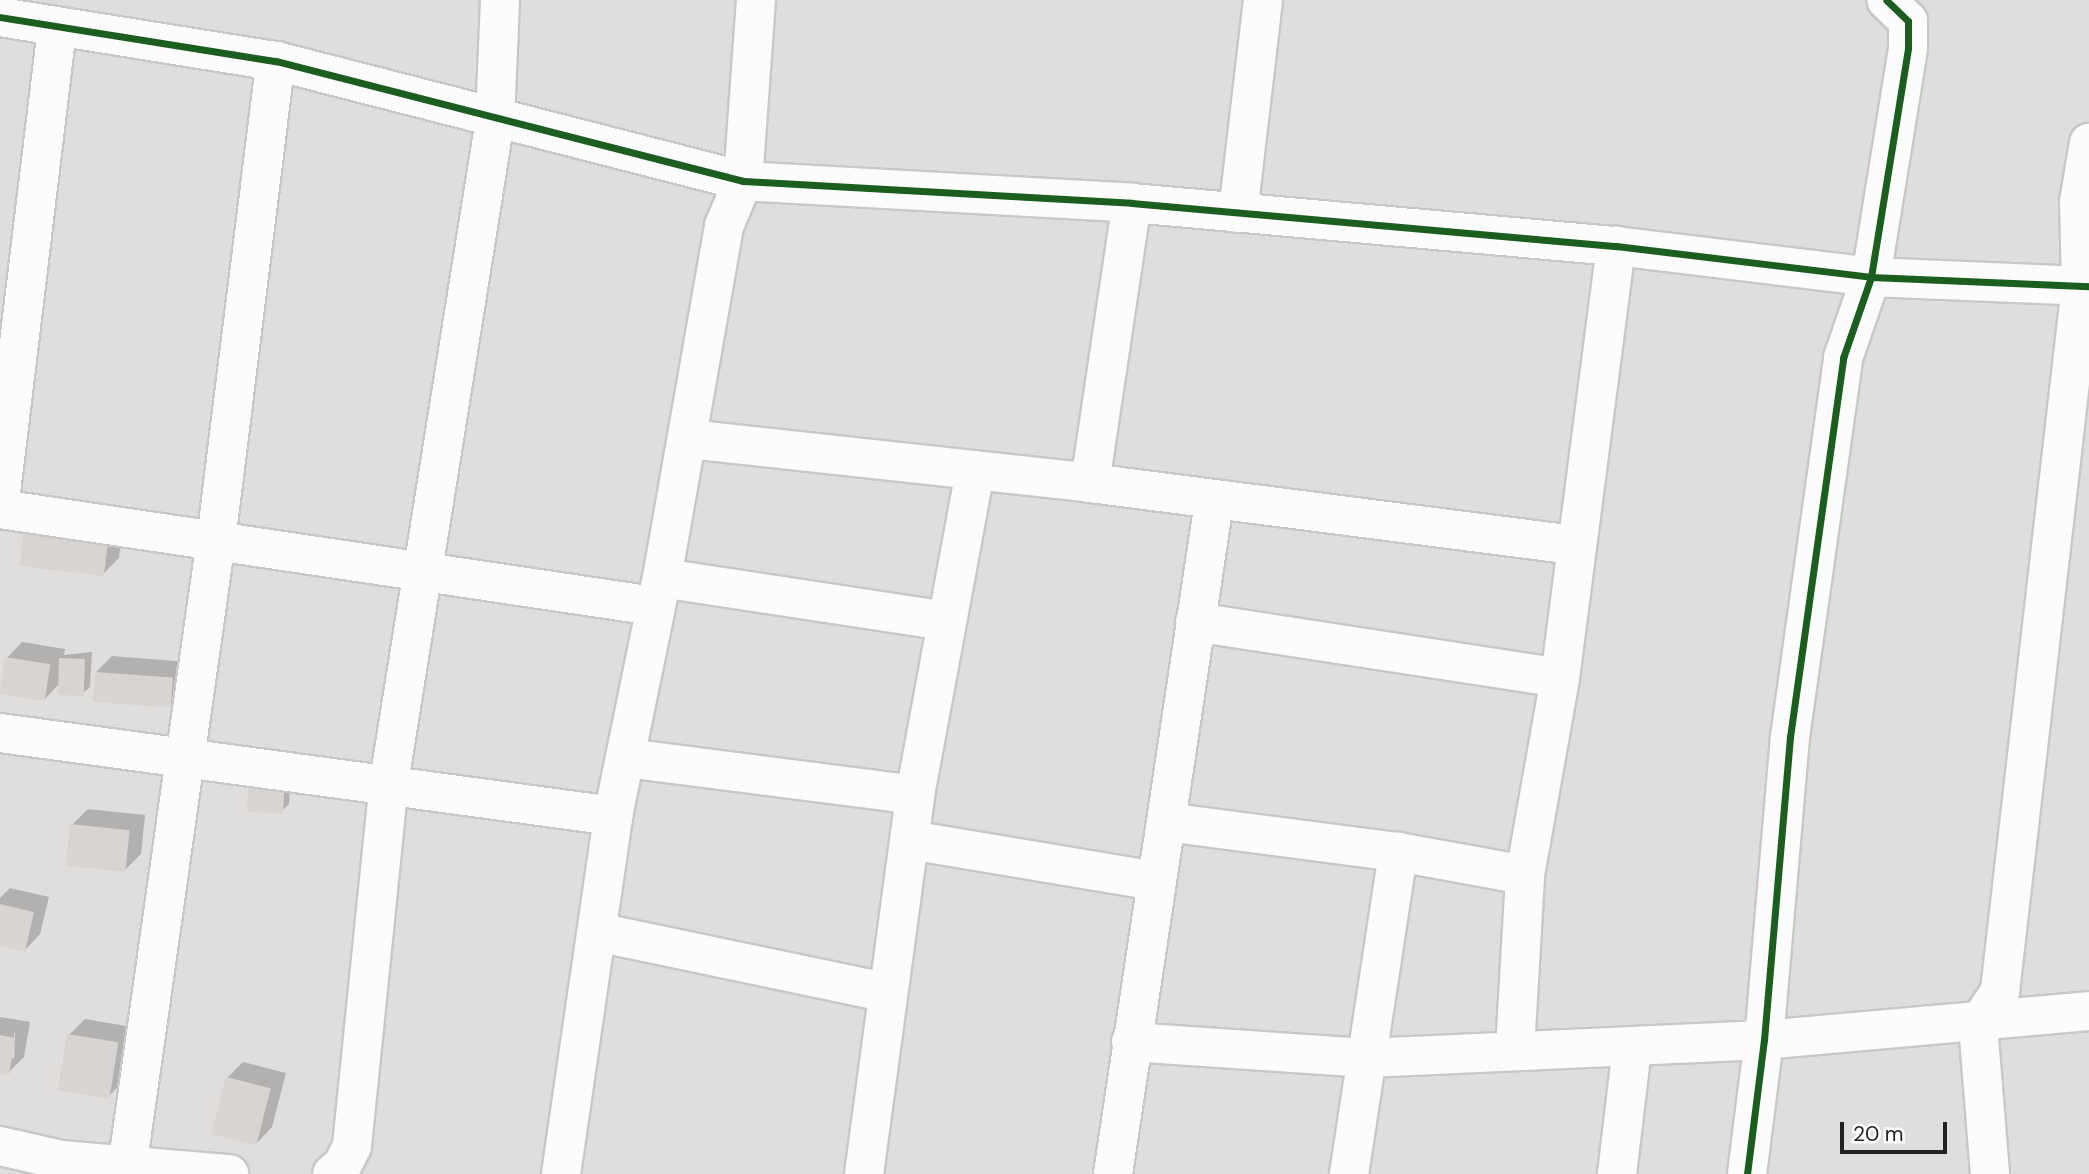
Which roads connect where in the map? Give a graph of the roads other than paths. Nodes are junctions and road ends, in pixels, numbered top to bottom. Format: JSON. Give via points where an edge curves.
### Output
{"nodes":[{"id":1,"x":500,"y":0,"type":"edge"},
{"id":2,"x":756,"y":0,"type":"edge"},
{"id":3,"x":1263,"y":0,"type":"edge"},
{"id":4,"x":1886,"y":0,"type":"edge"},
{"id":5,"x":0,"y":17,"type":"edge"},
{"id":6,"x":57,"y":28,"type":"junction"},
{"id":7,"x":276,"y":61,"type":"junction"},
{"id":8,"x":495,"y":120,"type":"junction"},
{"id":9,"x":2089,"y":142,"type":"edge"},
{"id":10,"x":743,"y":181,"type":"junction"},
{"id":11,"x":1132,"y":203,"type":"junction"},
{"id":12,"x":1238,"y":213,"type":"junction"},
{"id":13,"x":1616,"y":246,"type":"junction"},
{"id":14,"x":1871,"y":277,"type":"junction"},
{"id":15,"x":2085,"y":286,"type":"edge"},
{"id":16,"x":688,"y":439,"type":"junction"},
{"id":17,"x":975,"y":470,"type":"junction"},
{"id":18,"x":1090,"y":483,"type":"junction"},
{"id":19,"x":0,"y":500,"type":"edge"},
{"id":20,"x":1214,"y":502,"type":"junction"},
{"id":21,"x":0,"y":509,"type":"edge"},
{"id":22,"x":216,"y":540,"type":"junction"},
{"id":23,"x":1576,"y":545,"type":"junction"},
{"id":24,"x":421,"y":574,"type":"junction"},
{"id":25,"x":658,"y":592,"type":"junction"},
{"id":26,"x":945,"y":621,"type":"junction"},
{"id":27,"x":1195,"y":622,"type":"junction"},
{"id":28,"x":1560,"y":678,"type":"junction"},
{"id":29,"x":0,"y":733,"type":"edge"},
{"id":30,"x":184,"y":758,"type":"junction"},
{"id":31,"x":627,"y":758,"type":"junction"},
{"id":32,"x":389,"y":782,"type":"junction"},
{"id":33,"x":915,"y":795,"type":"junction"},
{"id":34,"x":613,"y":816,"type":"junction"},
{"id":35,"x":1166,"y":822,"type":"junction"},
{"id":36,"x":910,"y":840,"type":"junction"},
{"id":37,"x":1398,"y":852,"type":"junction"},
{"id":38,"x":1525,"y":876,"type":"junction"},
{"id":39,"x":1156,"y":881,"type":"junction"},
{"id":40,"x":597,"y":932,"type":"junction"},
{"id":41,"x":888,"y":993,"type":"junction"},
{"id":42,"x":2089,"y":1011,"type":"edge"},
{"id":43,"x":1978,"y":1024,"type":"junction"},
{"id":44,"x":1764,"y":1040,"type":"junction"},
{"id":45,"x":1131,"y":1042,"type":"junction"},
{"id":46,"x":1632,"y":1048,"type":"junction"},
{"id":47,"x":1515,"y":1050,"type":"junction"},
{"id":48,"x":1367,"y":1058,"type":"junction"},
{"id":49,"x":0,"y":1146,"type":"edge"},
{"id":50,"x":60,"y":1167,"type":"edge"},
{"id":51,"x":127,"y":1168,"type":"junction"},
{"id":52,"x":229,"y":1174,"type":"edge"},
{"id":53,"x":332,"y":1174,"type":"edge"},
{"id":54,"x":561,"y":1174,"type":"edge"},
{"id":55,"x":864,"y":1174,"type":"edge"},
{"id":56,"x":1113,"y":1174,"type":"edge"},
{"id":57,"x":1349,"y":1174,"type":"edge"},
{"id":58,"x":1617,"y":1174,"type":"edge"},
{"id":59,"x":1747,"y":1174,"type":"edge"},
{"id":60,"x":1990,"y":1174,"type":"edge"}],
"edges":[{"from":1,"to":8,"type":"street"},
{"from":2,"to":10,"type":"street"},
{"from":3,"to":12,"type":"street"},
{"from":4,"to":14,"type":"street","via":[[1908,21],[1908,48]]},
{"from":5,"to":6,"type":"street"},
{"from":6,"to":7,"type":"street"},
{"from":6,"to":19,"type":"street"},
{"from":7,"to":8,"type":"street"},
{"from":7,"to":22,"type":"street"},
{"from":8,"to":10,"type":"street"},
{"from":8,"to":24,"type":"street"},
{"from":9,"to":15,"type":"street","via":[[2079,202]]},
{"from":10,"to":11,"type":"street"},
{"from":10,"to":16,"type":"street","via":[[724,226]]},
{"from":11,"to":12,"type":"street"},
{"from":11,"to":18,"type":"street"},
{"from":12,"to":13,"type":"street"},
{"from":13,"to":14,"type":"street"},
{"from":13,"to":23,"type":"street"},
{"from":14,"to":15,"type":"street"},
{"from":14,"to":44,"type":"street","via":[[1841,372],[1790,737]]},
{"from":15,"to":43,"type":"street","via":[[2000,991]]},
{"from":16,"to":17,"type":"street"},
{"from":16,"to":25,"type":"street"},
{"from":17,"to":18,"type":"street"},
{"from":17,"to":26,"type":"street"},
{"from":18,"to":20,"type":"street"},
{"from":20,"to":23,"type":"street"},
{"from":20,"to":27,"type":"street"},
{"from":21,"to":22,"type":"street"},
{"from":22,"to":24,"type":"street"},
{"from":22,"to":30,"type":"street"},
{"from":23,"to":28,"type":"street"},
{"from":24,"to":25,"type":"street"},
{"from":24,"to":32,"type":"street"},
{"from":25,"to":26,"type":"street"},
{"from":25,"to":31,"type":"street"},
{"from":26,"to":33,"type":"street"},
{"from":27,"to":28,"type":"street"},
{"from":27,"to":35,"type":"street"},
{"from":28,"to":38,"type":"street"},
{"from":29,"to":30,"type":"street"},
{"from":30,"to":32,"type":"street"},
{"from":30,"to":51,"type":"street"},
{"from":31,"to":33,"type":"street"},
{"from":31,"to":34,"type":"street"},
{"from":32,"to":34,"type":"street"},
{"from":32,"to":53,"type":"street","via":[[352,1146]]},
{"from":33,"to":36,"type":"street"},
{"from":34,"to":40,"type":"street"},
{"from":35,"to":37,"type":"street"},
{"from":35,"to":39,"type":"street"},
{"from":36,"to":39,"type":"street"},
{"from":36,"to":41,"type":"street"},
{"from":37,"to":38,"type":"street"},
{"from":37,"to":48,"type":"street"},
{"from":38,"to":47,"type":"street"},
{"from":39,"to":45,"type":"street"},
{"from":40,"to":41,"type":"street"},
{"from":40,"to":54,"type":"street"},
{"from":41,"to":55,"type":"street"},
{"from":42,"to":43,"type":"street"},
{"from":43,"to":44,"type":"street"},
{"from":43,"to":60,"type":"street"},
{"from":44,"to":46,"type":"street"},
{"from":44,"to":59,"type":"street"},
{"from":45,"to":48,"type":"street"},
{"from":45,"to":56,"type":"street"},
{"from":46,"to":47,"type":"street"},
{"from":46,"to":58,"type":"street"},
{"from":47,"to":48,"type":"street"},
{"from":48,"to":57,"type":"street"},
{"from":49,"to":50,"type":"street"},
{"from":50,"to":51,"type":"street"},
{"from":51,"to":52,"type":"street"}]}
